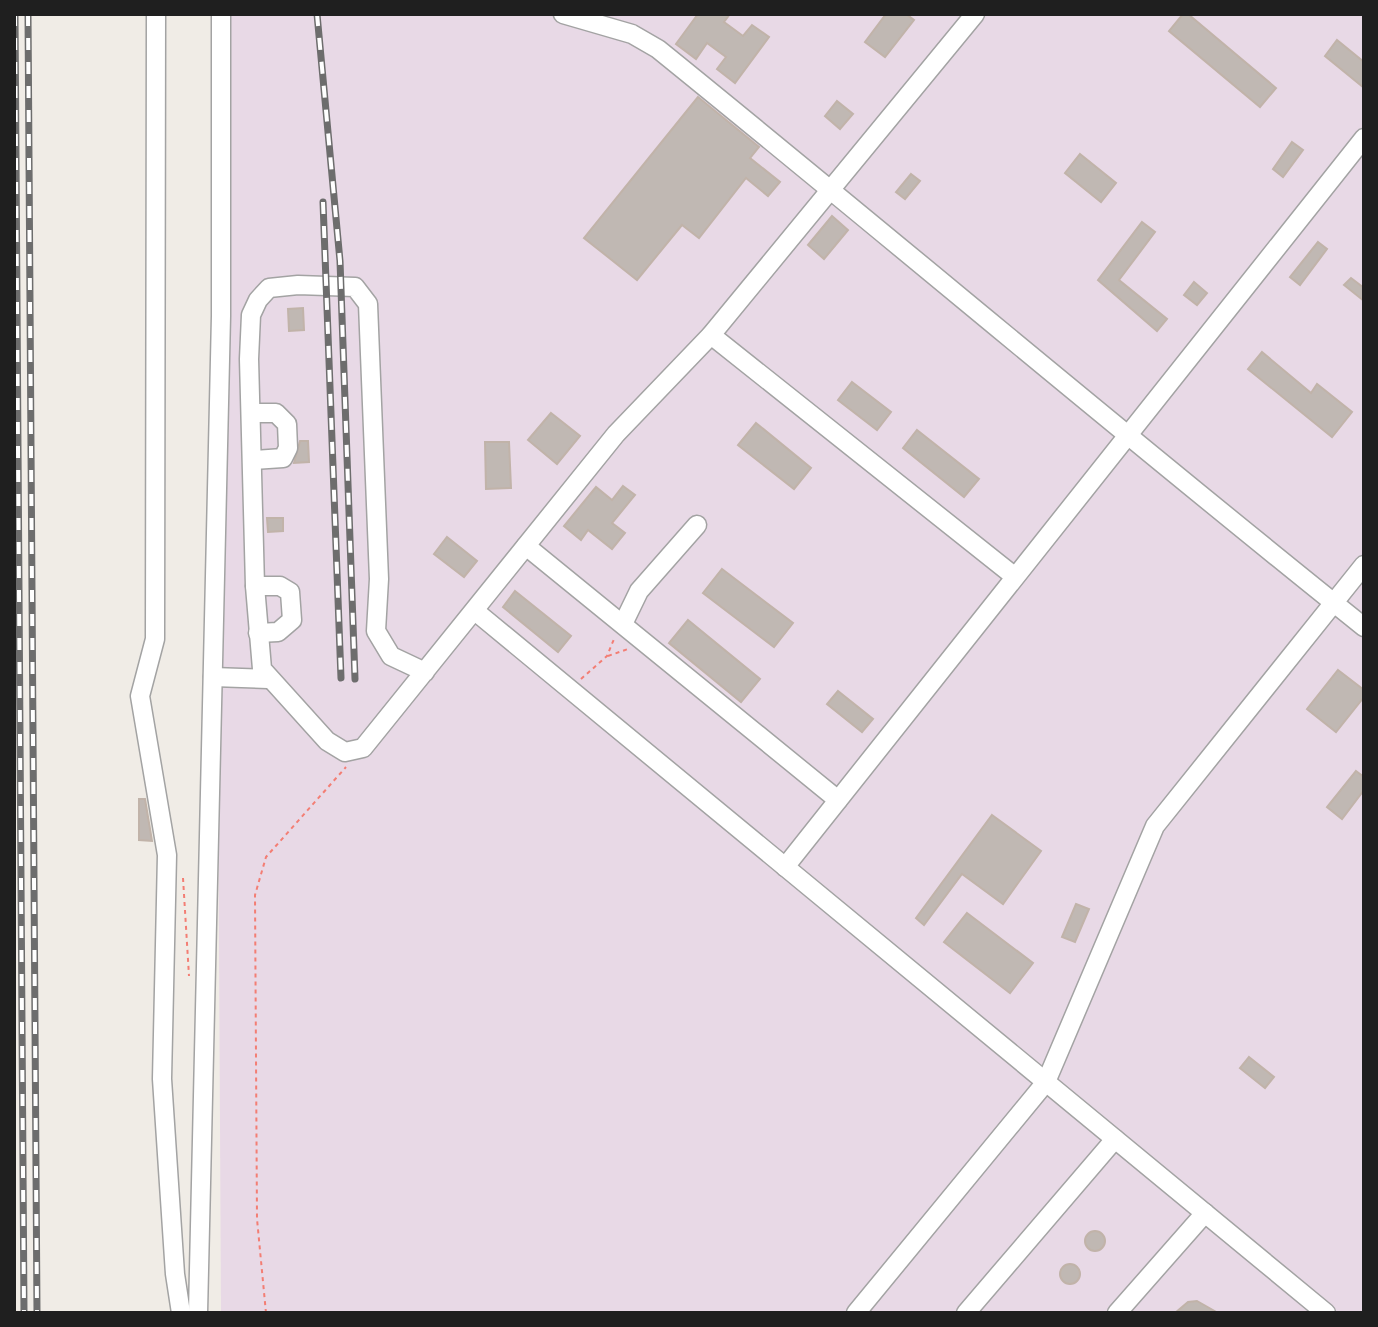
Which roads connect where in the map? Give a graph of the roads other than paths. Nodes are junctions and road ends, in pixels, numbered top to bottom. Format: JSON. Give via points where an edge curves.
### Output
{"nodes":[{"id":1,"x":156,"y":14,"type":"edge"},
{"id":2,"x":221,"y":14,"type":"edge"},
{"id":3,"x":563,"y":14,"type":"edge"},
{"id":4,"x":975,"y":14,"type":"edge"},
{"id":5,"x":1364,"y":138,"type":"edge"},
{"id":6,"x":831,"y":189,"type":"junction"},
{"id":7,"x":711,"y":335,"type":"junction"},
{"id":8,"x":252,"y":413,"type":"junction"},
{"id":9,"x":1126,"y":437,"type":"junction"},
{"id":10,"x":253,"y":460,"type":"junction"},
{"id":11,"x":697,"y":525,"type":"dead end"},
{"id":12,"x":526,"y":546,"type":"junction"},
{"id":13,"x":1364,"y":565,"type":"edge"},
{"id":14,"x":1014,"y":576,"type":"junction"},
{"id":15,"x":255,"y":586,"type":"junction"},
{"id":16,"x":1333,"y":603,"type":"junction"},
{"id":17,"x":475,"y":611,"type":"junction"},
{"id":18,"x":623,"y":624,"type":"junction"},
{"id":19,"x":1364,"y":627,"type":"edge"},
{"id":20,"x":258,"y":633,"type":"junction"},
{"id":21,"x":425,"y":672,"type":"junction"},
{"id":22,"x":213,"y":677,"type":"junction"},
{"id":23,"x":268,"y":679,"type":"junction"},
{"id":24,"x":838,"y":800,"type":"junction"},
{"id":25,"x":785,"y":867,"type":"junction"},
{"id":26,"x":1046,"y":1082,"type":"junction"},
{"id":27,"x":1115,"y":1139,"type":"junction"},
{"id":28,"x":1205,"y":1213,"type":"junction"},
{"id":29,"x":181,"y":1313,"type":"edge"},
{"id":30,"x":198,"y":1313,"type":"edge"},
{"id":31,"x":856,"y":1313,"type":"edge"},
{"id":32,"x":966,"y":1313,"type":"edge"},
{"id":33,"x":1117,"y":1313,"type":"edge"},
{"id":34,"x":1326,"y":1313,"type":"edge"}],
"edges":[{"from":1,"to":29,"type":"lane","via":[[155,639],[140,696],[167,855],[162,1079]]},
{"from":2,"to":22,"type":"lane"},
{"from":3,"to":6,"type":"lane","via":[[632,34],[658,49]]},
{"from":4,"to":6,"type":"lane"},
{"from":5,"to":9,"type":"lane"},
{"from":6,"to":7,"type":"lane"},
{"from":6,"to":9,"type":"lane"},
{"from":7,"to":12,"type":"lane","via":[[616,434]]},
{"from":7,"to":14,"type":"lane"},
{"from":8,"to":10,"type":"lane"},
{"from":8,"to":10,"type":"lane","via":[[276,413],[287,424],[288,448],[283,458]]},
{"from":8,"to":21,"type":"lane","via":[[251,315],[258,300],[269,288],[355,287],[368,304],[379,579],[376,631],[391,656]]},
{"from":9,"to":14,"type":"lane"},
{"from":9,"to":16,"type":"lane"},
{"from":10,"to":15,"type":"lane"},
{"from":11,"to":18,"type":"lane","via":[[639,591]]},
{"from":12,"to":17,"type":"lane"},
{"from":12,"to":18,"type":"lane"},
{"from":13,"to":16,"type":"lane"},
{"from":14,"to":24,"type":"lane"},
{"from":15,"to":20,"type":"lane"},
{"from":15,"to":20,"type":"lane","via":[[280,586],[290,592],[292,620],[278,632]]},
{"from":16,"to":19,"type":"lane"},
{"from":16,"to":26,"type":"lane","via":[[1155,826]]},
{"from":17,"to":21,"type":"lane"},
{"from":17,"to":25,"type":"lane"},
{"from":18,"to":24,"type":"lane"},
{"from":20,"to":23,"type":"lane"},
{"from":21,"to":23,"type":"lane","via":[[363,748],[345,752],[327,741]]},
{"from":22,"to":23,"type":"lane"},
{"from":22,"to":30,"type":"lane"},
{"from":24,"to":25,"type":"lane"},
{"from":25,"to":26,"type":"lane"},
{"from":26,"to":27,"type":"lane"},
{"from":26,"to":31,"type":"lane"},
{"from":27,"to":28,"type":"lane"},
{"from":27,"to":32,"type":"lane"},
{"from":28,"to":33,"type":"lane"},
{"from":28,"to":34,"type":"lane"}]}
